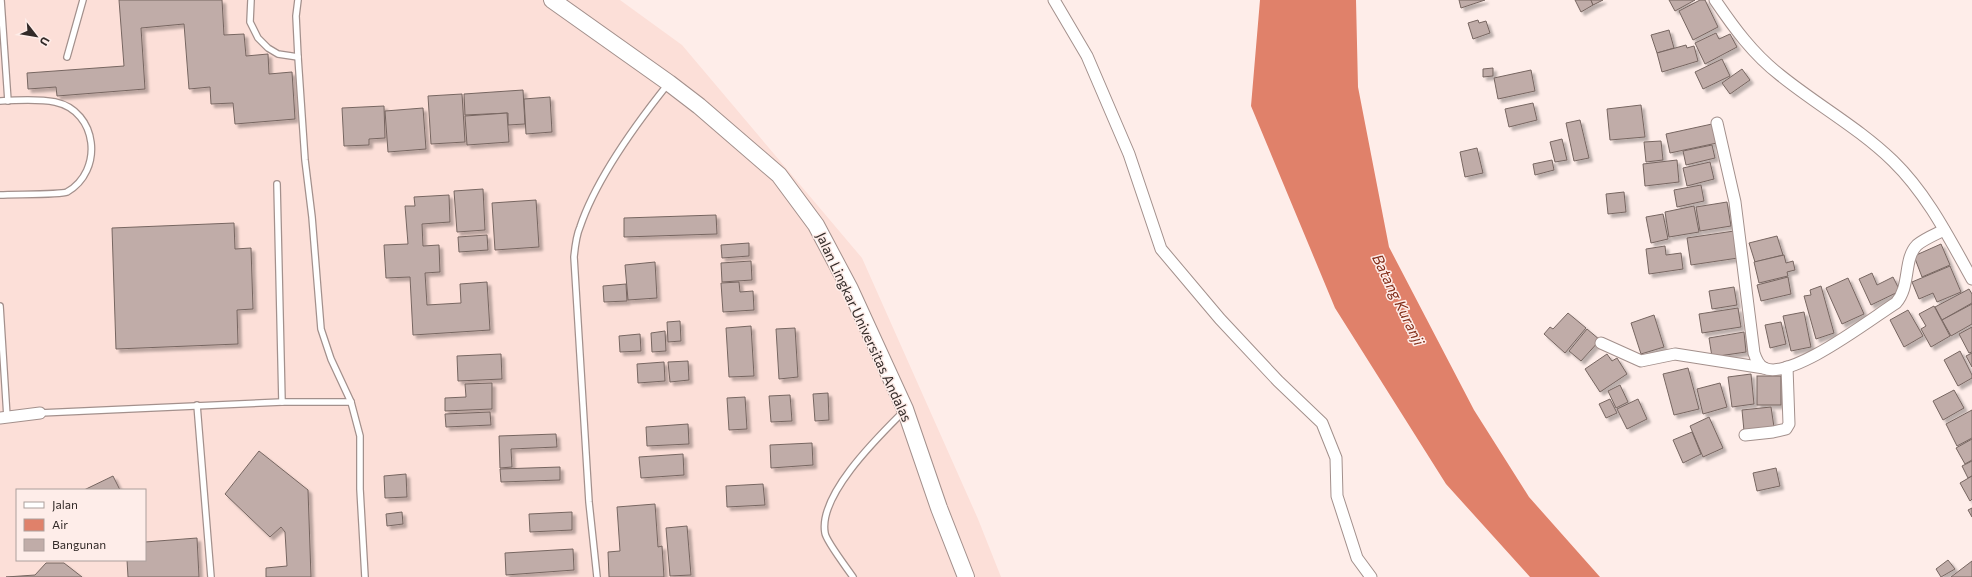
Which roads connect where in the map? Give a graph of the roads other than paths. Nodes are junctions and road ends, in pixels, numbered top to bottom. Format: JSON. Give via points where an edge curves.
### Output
{"nodes":[{"id":1,"x":1,"y":0,"type":"edge"},
{"id":2,"x":83,"y":0,"type":"edge"},
{"id":3,"x":251,"y":0,"type":"edge"},
{"id":4,"x":298,"y":0,"type":"edge"},
{"id":5,"x":552,"y":0,"type":"edge"},
{"id":6,"x":1054,"y":0,"type":"edge"},
{"id":7,"x":1715,"y":0,"type":"edge"},
{"id":8,"x":67,"y":57,"type":"dead end"},
{"id":9,"x":298,"y":57,"type":"junction"},
{"id":10,"x":669,"y":83,"type":"junction"},
{"id":11,"x":0,"y":101,"type":"edge"},
{"id":12,"x":8,"y":101,"type":"junction"},
{"id":13,"x":1717,"y":123,"type":"dead end"},
{"id":14,"x":277,"y":184,"type":"dead end"},
{"id":15,"x":0,"y":195,"type":"edge"},
{"id":16,"x":1944,"y":230,"type":"junction"},
{"id":17,"x":1972,"y":279,"type":"edge"},
{"id":18,"x":0,"y":306,"type":"edge"},
{"id":19,"x":1601,"y":343,"type":"dead end"},
{"id":20,"x":1787,"y":367,"type":"junction"},
{"id":21,"x":1764,"y":368,"type":"junction"},
{"id":22,"x":282,"y":402,"type":"junction"},
{"id":23,"x":351,"y":402,"type":"junction"},
{"id":24,"x":197,"y":405,"type":"junction"},
{"id":25,"x":905,"y":409,"type":"junction"},
{"id":26,"x":40,"y":413,"type":"joint"},
{"id":27,"x":4,"y":418,"type":"edge"},
{"id":28,"x":1745,"y":435,"type":"dead end"},
{"id":29,"x":211,"y":577,"type":"edge"},
{"id":30,"x":365,"y":577,"type":"edge"},
{"id":31,"x":596,"y":577,"type":"edge"},
{"id":32,"x":853,"y":577,"type":"edge"},
{"id":33,"x":966,"y":577,"type":"edge"},
{"id":34,"x":1371,"y":577,"type":"edge"}],
"edges":[{"from":1,"to":12,"type":"lane"},
{"from":2,"to":8,"type":"lane"},
{"from":3,"to":9,"type":"lane","via":[[250,22],[258,38],[278,54]]},
{"from":4,"to":9,"type":"lane"},
{"from":5,"to":10,"type":"street","name":"Jalan Lingkar Universitas Andalas"},
{"from":6,"to":34,"type":"street","via":[[1087,56],[1129,154],[1161,249],[1220,319],[1278,381],[1322,423],[1336,458],[1339,503],[1357,558]]},
{"from":7,"to":16,"type":"street","via":[[1736,30],[1780,76],[1870,140],[1894,161],[1912,181]]},
{"from":9,"to":23,"type":"lane","via":[[321,329],[330,359]]},
{"from":10,"to":25,"type":"street","name":"Jalan Lingkar Universitas Andalas","via":[[779,175],[816,225],[850,289]]},
{"from":10,"to":31,"type":"lane","via":[[645,112],[597,189],[579,228],[574,257]]},
{"from":11,"to":12,"type":"lane"},
{"from":12,"to":15,"type":"lane","via":[[56,102],[72,110],[82,119],[90,133],[91,161],[79,183],[66,193]]},
{"from":13,"to":21,"type":"street","via":[[1735,202],[1754,353],[1757,362]]},
{"from":14,"to":22,"type":"lane"},
{"from":16,"to":17,"type":"street"},
{"from":16,"to":20,"type":"street","via":[[1914,249],[1905,288],[1896,303],[1809,359]]},
{"from":18,"to":27,"type":"lane"},
{"from":19,"to":21,"type":"street","via":[[1641,361],[1675,354]]},
{"from":20,"to":21,"type":"street"},
{"from":20,"to":28,"type":"street","via":[[1789,424],[1786,429]]},
{"from":22,"to":23,"type":"lane"},
{"from":22,"to":24,"type":"lane"},
{"from":23,"to":30,"type":"lane","via":[[360,436]]},
{"from":24,"to":26,"type":"lane"},
{"from":24,"to":29,"type":"lane"},
{"from":25,"to":32,"type":"lane","via":[[866,448],[836,490],[826,512],[825,534]]},
{"from":25,"to":33,"type":"street","name":"Jalan Lingkar Universitas Andalas"},
{"from":26,"to":27,"type":"street"}]}
